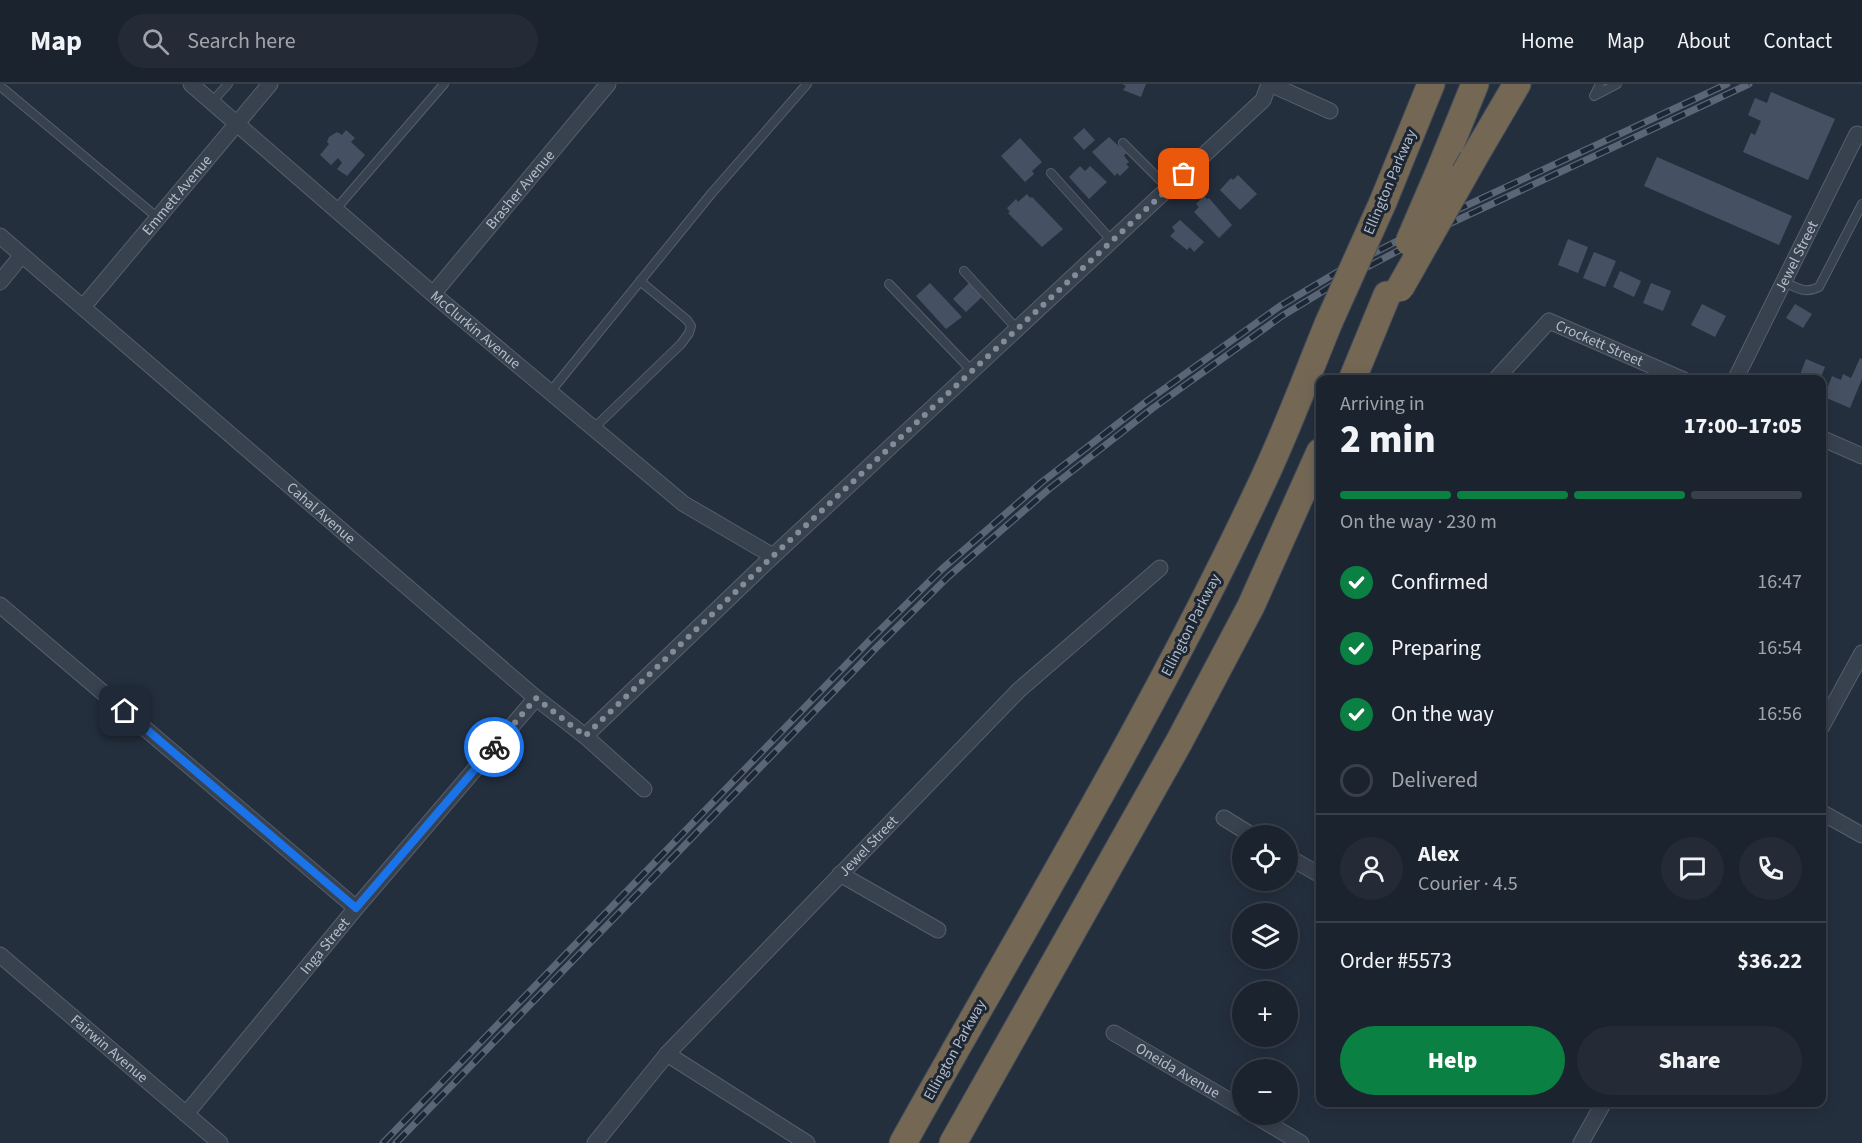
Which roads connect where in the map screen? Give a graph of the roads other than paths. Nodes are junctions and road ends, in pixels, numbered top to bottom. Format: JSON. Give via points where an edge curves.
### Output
{"nodes":[{"id":1,"x":192,"y":84,"type":"edge"},
{"id":2,"x":228,"y":84,"type":"edge"},
{"id":3,"x":270,"y":84,"type":"edge"},
{"id":4,"x":444,"y":84,"type":"edge"},
{"id":5,"x":608,"y":84,"type":"edge"},
{"id":6,"x":807,"y":84,"type":"edge"},
{"id":7,"x":1269,"y":84,"type":"edge"},
{"id":8,"x":1431,"y":84,"type":"edge"},
{"id":9,"x":1475,"y":84,"type":"edge"},
{"id":10,"x":1517,"y":84,"type":"edge"},
{"id":11,"x":1600,"y":84,"type":"edge"},
{"id":12,"x":1617,"y":84,"type":"edge"},
{"id":13,"x":0,"y":86,"type":"edge"},
{"id":14,"x":212,"y":102,"type":"junction"},
{"id":15,"x":1330,"y":111,"type":"dead end"},
{"id":16,"x":237,"y":123,"type":"junction"},
{"id":17,"x":1860,"y":135,"type":"edge"},
{"id":18,"x":1123,"y":143,"type":"dead end"},
{"id":19,"x":1051,"y":173,"type":"dead end"},
{"id":20,"x":1168,"y":188,"type":"junction"},
{"id":21,"x":1862,"y":204,"type":"edge"},
{"id":22,"x":336,"y":208,"type":"junction"},
{"id":23,"x":158,"y":218,"type":"junction"},
{"id":24,"x":0,"y":236,"type":"edge"},
{"id":25,"x":1112,"y":240,"type":"junction"},
{"id":26,"x":22,"y":255,"type":"junction"},
{"id":27,"x":964,"y":271,"type":"dead end"},
{"id":28,"x":640,"y":281,"type":"junction"},
{"id":29,"x":0,"y":282,"type":"edge"},
{"id":30,"x":1784,"y":282,"type":"junction"},
{"id":31,"x":889,"y":284,"type":"dead end"},
{"id":32,"x":1393,"y":292,"type":"junction"},
{"id":33,"x":433,"y":294,"type":"junction"},
{"id":34,"x":83,"y":307,"type":"junction"},
{"id":35,"x":1017,"y":329,"type":"junction"},
{"id":36,"x":972,"y":371,"type":"junction"},
{"id":37,"x":1354,"y":375,"type":"edge"},
{"id":38,"x":1500,"y":375,"type":"edge"},
{"id":39,"x":1673,"y":375,"type":"edge"},
{"id":40,"x":1738,"y":375,"type":"edge"},
{"id":41,"x":551,"y":391,"type":"junction"},
{"id":42,"x":594,"y":428,"type":"junction"},
{"id":43,"x":1826,"y":440,"type":"edge"},
{"id":44,"x":1862,"y":456,"type":"edge"},
{"id":45,"x":1316,"y":461,"type":"edge"},
{"id":46,"x":773,"y":556,"type":"junction"},
{"id":47,"x":1160,"y":568,"type":"dead end"},
{"id":48,"x":0,"y":605,"type":"edge"},
{"id":49,"x":1862,"y":653,"type":"edge"},
{"id":50,"x":536,"y":698,"type":"junction"},
{"id":51,"x":1826,"y":719,"type":"edge"},
{"id":52,"x":585,"y":736,"type":"junction"},
{"id":53,"x":644,"y":789,"type":"dead end"},
{"id":54,"x":1826,"y":815,"type":"edge"},
{"id":55,"x":1224,"y":818,"type":"dead end"},
{"id":56,"x":1235,"y":825,"type":"edge"},
{"id":57,"x":1862,"y":835,"type":"edge"},
{"id":58,"x":1298,"y":862,"type":"edge"},
{"id":59,"x":1316,"y":873,"type":"edge"},
{"id":60,"x":840,"y":874,"type":"junction"},
{"id":61,"x":356,"y":908,"type":"junction"},
{"id":62,"x":938,"y":930,"type":"dead end"},
{"id":63,"x":0,"y":955,"type":"edge"},
{"id":64,"x":1114,"y":1033,"type":"dead end"},
{"id":65,"x":667,"y":1054,"type":"junction"},
{"id":66,"x":1232,"y":1102,"type":"edge"},
{"id":67,"x":1601,"y":1107,"type":"edge"},
{"id":68,"x":186,"y":1114,"type":"junction"},
{"id":69,"x":1271,"y":1125,"type":"edge"},
{"id":70,"x":220,"y":1143,"type":"edge"},
{"id":71,"x":595,"y":1143,"type":"edge"},
{"id":72,"x":807,"y":1143,"type":"edge"},
{"id":73,"x":903,"y":1143,"type":"edge"},
{"id":74,"x":953,"y":1143,"type":"edge"},
{"id":75,"x":1301,"y":1143,"type":"edge"},
{"id":76,"x":1581,"y":1143,"type":"edge"}],
"edges":[{"from":1,"to":14,"type":"street","name":"McClurkin Avenue"},
{"from":2,"to":14,"type":"lane"},
{"from":3,"to":16,"type":"street","name":"Emmett Avenue"},
{"from":4,"to":22,"type":"lane"},
{"from":5,"to":33,"type":"street","name":"Brasher Avenue"},
{"from":6,"to":28,"type":"lane"},
{"from":7,"to":15,"type":"street"},
{"from":7,"to":20,"type":"street","via":[[1263,100]]},
{"from":8,"to":73,"type":"highway","name":"Ellington Parkway","bridge":true,"via":[[1261,487],[1195,621],[1053,882]]},
{"from":9,"to":32,"type":"highway","bridge":true},
{"from":10,"to":32,"type":"highway","bridge":true},
{"from":11,"to":12,"type":"lane","via":[[1594,96]]},
{"from":13,"to":23,"type":"lane"},
{"from":14,"to":16,"type":"street","name":"McClurkin Avenue"},
{"from":16,"to":22,"type":"street","name":"McClurkin Avenue"},
{"from":16,"to":23,"type":"street","name":"Emmett Avenue"},
{"from":17,"to":30,"type":"street","name":"Jewel Street"},
{"from":18,"to":20,"type":"lane"},
{"from":19,"to":25,"type":"lane"},
{"from":20,"to":25,"type":"street"},
{"from":21,"to":30,"type":"lane","via":[[1819,286],[1811,291],[1800,290]]},
{"from":22,"to":33,"type":"street","name":"McClurkin Avenue"},
{"from":23,"to":34,"type":"street","name":"Emmett Avenue"},
{"from":24,"to":26,"type":"street","name":"Cahal Avenue"},
{"from":25,"to":35,"type":"street"},
{"from":26,"to":29,"type":"street"},
{"from":26,"to":34,"type":"street","name":"Cahal Avenue"},
{"from":27,"to":35,"type":"lane"},
{"from":28,"to":41,"type":"lane"},
{"from":28,"to":42,"type":"lane","via":[[687,320],[691,326],[689,333]]},
{"from":30,"to":40,"type":"street","name":"Jewel Street"},
{"from":31,"to":36,"type":"lane"},
{"from":32,"to":37,"type":"highway"},
{"from":33,"to":41,"type":"street","name":"McClurkin Avenue"},
{"from":34,"to":50,"type":"street","name":"Cahal Avenue"},
{"from":35,"to":36,"type":"street"},
{"from":36,"to":46,"type":"street"},
{"from":38,"to":39,"type":"street","name":"Crockett Street","via":[[1549,321]]},
{"from":41,"to":42,"type":"street","name":"McClurkin Avenue"},
{"from":42,"to":46,"type":"street","name":"McClurkin Avenue","via":[[684,504]]},
{"from":43,"to":44,"type":"street"},
{"from":45,"to":74,"type":"highway","via":[[1251,606],[1185,732]]},
{"from":46,"to":52,"type":"street"},
{"from":47,"to":60,"type":"street","name":"Jewel Street","via":[[1019,690]]},
{"from":48,"to":61,"type":"street"},
{"from":49,"to":51,"type":"street"},
{"from":50,"to":52,"type":"street","name":"Cahal Avenue"},
{"from":50,"to":61,"type":"street","name":"Inga Street"},
{"from":52,"to":53,"type":"street","name":"Cahal Avenue"},
{"from":54,"to":57,"type":"street"},
{"from":55,"to":56,"type":"street"},
{"from":58,"to":59,"type":"street"},
{"from":60,"to":62,"type":"street"},
{"from":60,"to":65,"type":"street","name":"Jewel Street"},
{"from":61,"to":68,"type":"street","name":"Inga Street"},
{"from":63,"to":68,"type":"street","name":"Fairwin Avenue"},
{"from":64,"to":66,"type":"street","name":"Oneida Avenue"},
{"from":65,"to":71,"type":"street","name":"Jewel Street"},
{"from":65,"to":72,"type":"street"},
{"from":67,"to":76,"type":"street"},
{"from":68,"to":70,"type":"street","name":"Fairwin Avenue"},
{"from":69,"to":75,"type":"street"}]}
